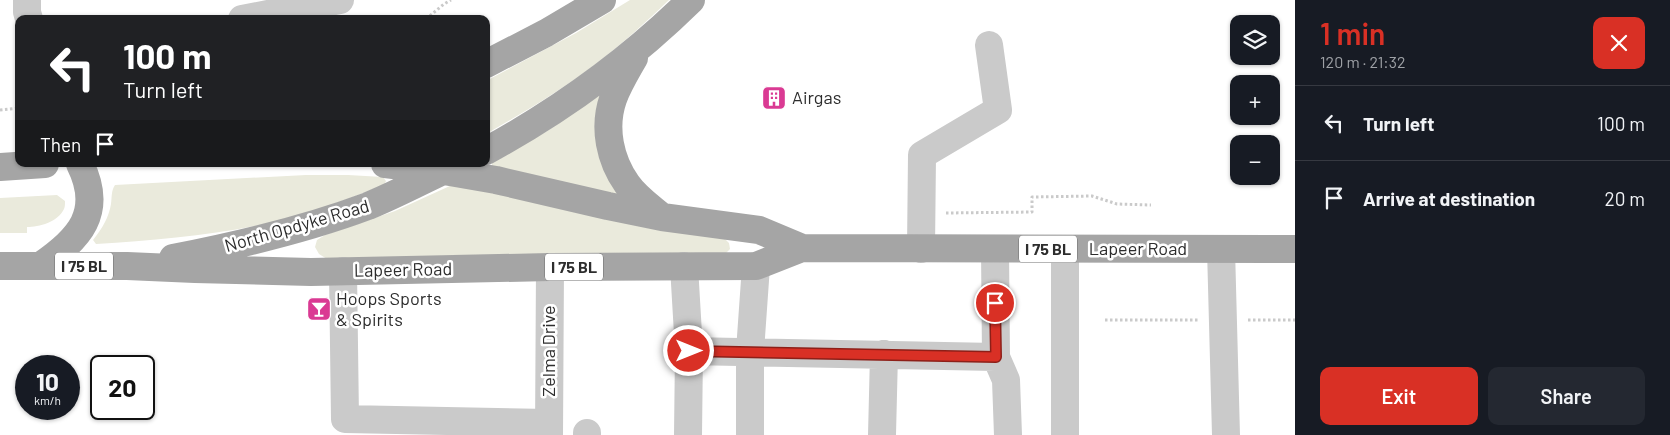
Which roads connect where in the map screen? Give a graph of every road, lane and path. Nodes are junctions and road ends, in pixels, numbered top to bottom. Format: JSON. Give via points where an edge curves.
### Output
{"nodes":[{"id":1,"x":27,"y":0,"type":"edge"},
{"id":2,"x":340,"y":0,"type":"edge"},
{"id":3,"x":451,"y":0,"type":"edge"},
{"id":4,"x":691,"y":0,"type":"edge"},
{"id":5,"x":599,"y":1,"type":"edge"},
{"id":6,"x":27,"y":15,"type":"edge"},
{"id":7,"x":263,"y":15,"type":"edge"},
{"id":8,"x":431,"y":15,"type":"edge"},
{"id":9,"x":989,"y":45,"type":"dead end"},
{"id":10,"x":639,"y":49,"type":"junction"},
{"id":11,"x":490,"y":62,"type":"edge"},
{"id":12,"x":15,"y":108,"type":"edge"},
{"id":13,"x":0,"y":110,"type":"edge"},
{"id":14,"x":490,"y":149,"type":"edge"},
{"id":15,"x":15,"y":166,"type":"edge"},
{"id":16,"x":0,"y":167,"type":"edge"},
{"id":17,"x":82,"y":167,"type":"edge"},
{"id":18,"x":451,"y":167,"type":"edge"},
{"id":19,"x":1151,"y":205,"type":"dead end"},
{"id":20,"x":922,"y":213,"type":"junction"},
{"id":21,"x":662,"y":217,"type":"junction"},
{"id":22,"x":802,"y":248,"type":"junction"},
{"id":23,"x":921,"y":249,"type":"junction"},
{"id":24,"x":995,"y":249,"type":"junction"},
{"id":25,"x":1065,"y":249,"type":"junction"},
{"id":26,"x":1221,"y":249,"type":"junction"},
{"id":27,"x":1295,"y":249,"type":"edge"},
{"id":28,"x":0,"y":266,"type":"edge"},
{"id":29,"x":40,"y":266,"type":"junction"},
{"id":30,"x":127,"y":266,"type":"junction"},
{"id":31,"x":684,"y":266,"type":"junction"},
{"id":32,"x":756,"y":266,"type":"junction"},
{"id":33,"x":550,"y":267,"type":"junction"},
{"id":34,"x":343,"y":271,"type":"junction"},
{"id":35,"x":689,"y":351,"type":"junction"},
{"id":36,"x":750,"y":351,"type":"junction"},
{"id":37,"x":884,"y":354,"type":"junction"},
{"id":38,"x":996,"y":357,"type":"junction"},
{"id":39,"x":549,"y":429,"type":"edge"},
{"id":40,"x":688,"y":435,"type":"edge"},
{"id":41,"x":750,"y":435,"type":"edge"},
{"id":42,"x":882,"y":435,"type":"edge"},
{"id":43,"x":1008,"y":435,"type":"edge"},
{"id":44,"x":1065,"y":435,"type":"edge"},
{"id":45,"x":1226,"y":435,"type":"edge"}],
"edges":[{"from":1,"to":6,"type":"street"},
{"from":2,"to":7,"type":"street"},
{"from":3,"to":8,"type":"path"},
{"from":4,"to":10,"type":"main road"},
{"from":5,"to":11,"type":"main road"},
{"from":9,"to":20,"type":"street","via":[[998,110],[922,155]]},
{"from":10,"to":14,"type":"main road","via":[[572,99]]},
{"from":10,"to":21,"type":"main road","via":[[612,102],[609,144],[627,184]]},
{"from":12,"to":13,"type":"path"},
{"from":15,"to":16,"type":"main road"},
{"from":17,"to":29,"type":"main road","via":[[90,194],[90,207],[84,224],[60,253]]},
{"from":18,"to":21,"type":"main road","name":"Lapeer Road","number":"I 75 BL"},
{"from":18,"to":30,"type":"main road","name":"North Opdyke Road","via":[[369,206],[304,227],[252,242]]},
{"from":19,"to":20,"type":"path","via":[[1117,204],[1092,196],[1032,197],[1032,212]]},
{"from":20,"to":23,"type":"street"},
{"from":21,"to":22,"type":"main road","name":"Lapeer Road","number":"I 75 BL","via":[[759,230]]},
{"from":22,"to":23,"type":"main road","name":"Lapeer Road","number":"I 75 BL"},
{"from":22,"to":32,"type":"main road","name":"Lapeer Road","number":"I 75 BL"},
{"from":23,"to":24,"type":"main road","name":"Lapeer Road","number":"I 75 BL"},
{"from":24,"to":25,"type":"main road","name":"Lapeer Road","number":"I 75 BL"},
{"from":24,"to":38,"type":"street"},
{"from":25,"to":26,"type":"main road","name":"Lapeer Road","number":"I 75 BL"},
{"from":25,"to":44,"type":"street"},
{"from":26,"to":27,"type":"main road","name":"Lapeer Road","number":"I 75 BL"},
{"from":26,"to":45,"type":"street"},
{"from":28,"to":29,"type":"main road","name":"Lapeer Road","number":"I 75 BL"},
{"from":29,"to":30,"type":"main road","name":"Lapeer Road","number":"I 75 BL"},
{"from":30,"to":34,"type":"main road","name":"Lapeer Road","number":"I 75 BL"},
{"from":31,"to":32,"type":"main road","name":"Lapeer Road","number":"I 75 BL"},
{"from":31,"to":33,"type":"main road","name":"Lapeer Road","number":"I 75 BL"},
{"from":31,"to":35,"type":"street"},
{"from":32,"to":36,"type":"street"},
{"from":33,"to":34,"type":"main road","name":"Lapeer Road","number":"I 75 BL"},
{"from":33,"to":39,"type":"street","name":"Zelma Drive"},
{"from":34,"to":39,"type":"street","via":[[345,419]]},
{"from":35,"to":36,"type":"street"},
{"from":35,"to":40,"type":"street"},
{"from":36,"to":37,"type":"street"},
{"from":36,"to":41,"type":"street"},
{"from":37,"to":38,"type":"street"},
{"from":37,"to":42,"type":"street"},
{"from":38,"to":43,"type":"street","via":[[1006,380]]}]}
